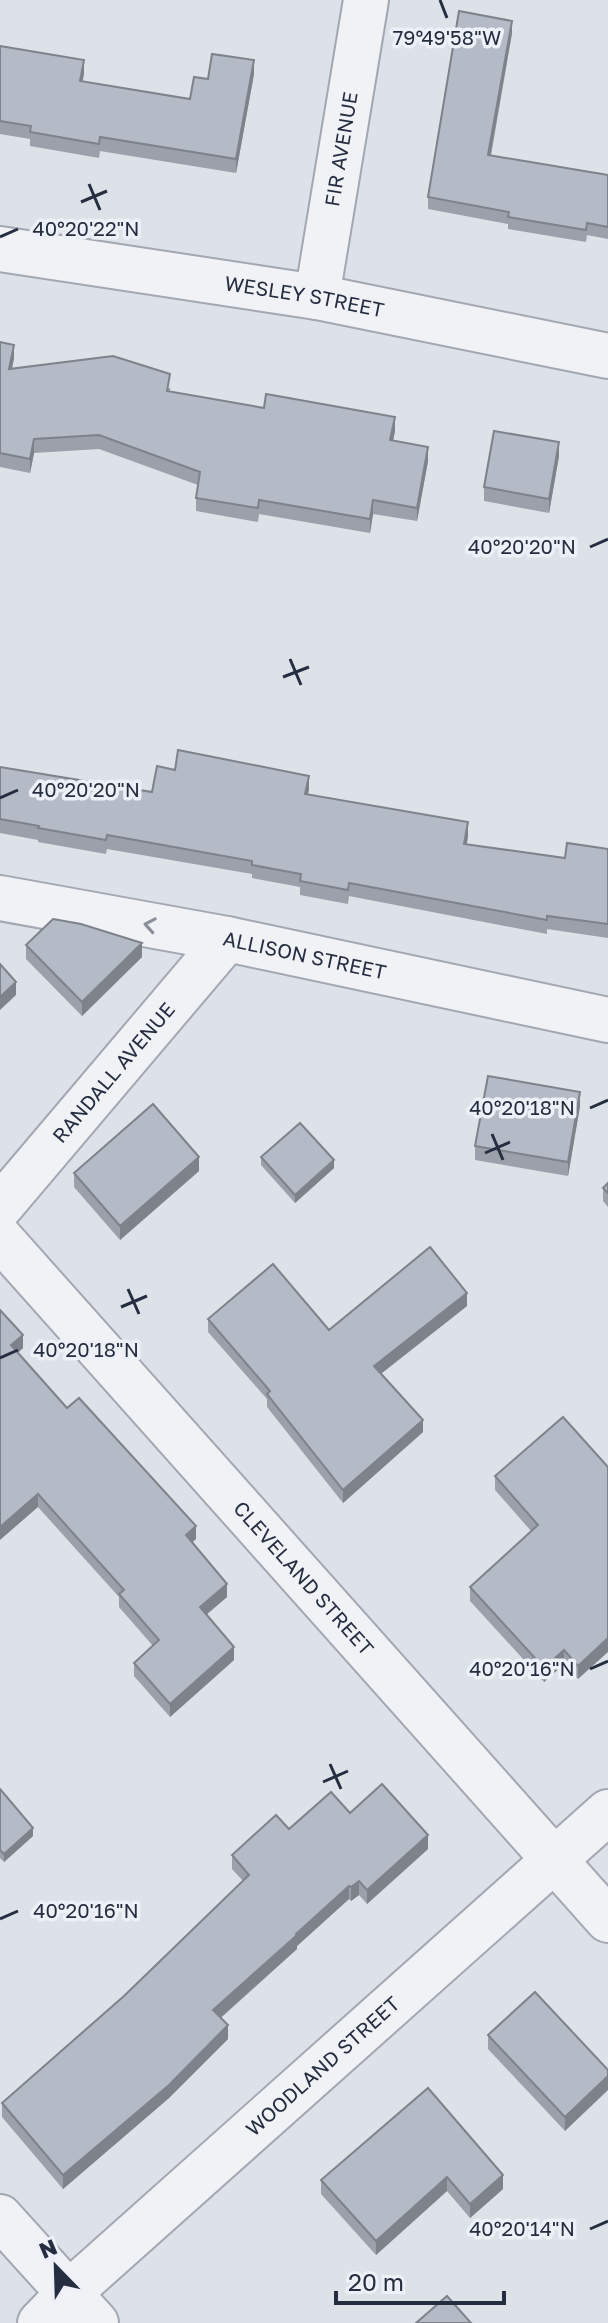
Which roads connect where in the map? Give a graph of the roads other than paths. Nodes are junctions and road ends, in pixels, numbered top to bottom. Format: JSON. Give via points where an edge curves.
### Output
{"nodes":[{"id":1,"x":366,"y":0,"type":"edge"},
{"id":2,"x":0,"y":249,"type":"edge"},
{"id":3,"x":317,"y":297,"type":"junction"},
{"id":4,"x":608,"y":356,"type":"edge"},
{"id":5,"x":0,"y":898,"type":"edge"},
{"id":6,"x":227,"y":939,"type":"junction"},
{"id":7,"x":608,"y":1020,"type":"edge"},
{"id":8,"x":0,"y":1207,"type":"edge"},
{"id":9,"x":0,"y":1238,"type":"edge"},
{"id":10,"x":608,"y":1812,"type":"edge"},
{"id":11,"x":552,"y":1860,"type":"junction"},
{"id":12,"x":608,"y":1920,"type":"edge"},
{"id":13,"x":0,"y":2217,"type":"edge"},
{"id":14,"x":83,"y":2308,"type":"edge"},
{"id":15,"x":40,"y":2323,"type":"edge"}],
"edges":[{"from":1,"to":3,"type":"street","name":"FIR AVENUE"},
{"from":2,"to":3,"type":"street","name":"WESLEY STREET"},
{"from":3,"to":4,"type":"street","name":"WESLEY STREET"},
{"from":6,"to":5,"type":"street","name":"ALLISON STREET","one_way":true},
{"from":6,"to":7,"type":"street","name":"ALLISON STREET"},
{"from":6,"to":8,"type":"street","name":"RANDALL AVENUE"},
{"from":9,"to":11,"type":"street","name":"CLEVELAND STREET"},
{"from":10,"to":11,"type":"street","name":"WOODLAND STREET"},
{"from":11,"to":12,"type":"street","name":"CLEVELAND STREET"},
{"from":11,"to":14,"type":"street","name":"WOODLAND STREET"},
{"from":13,"to":14,"type":"street"},
{"from":14,"to":15,"type":"street","name":"WOODLAND STREET"}]}
